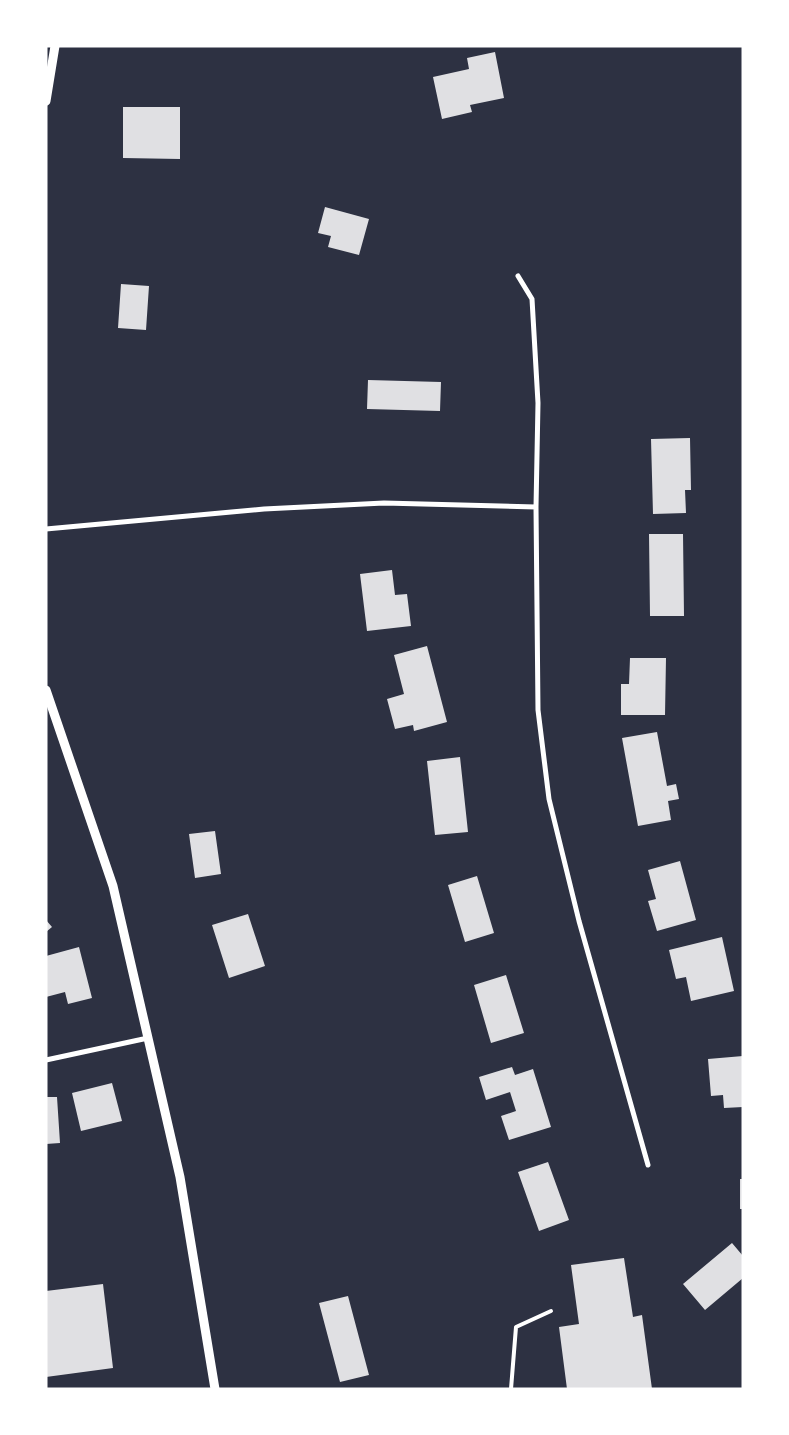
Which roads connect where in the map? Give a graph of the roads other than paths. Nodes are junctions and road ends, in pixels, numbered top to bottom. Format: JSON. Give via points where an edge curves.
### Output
{"nodes":[{"id":1,"x":55,"y":46,"type":"edge"},
{"id":2,"x":46,"y":101,"type":"edge"},
{"id":3,"x":518,"y":276,"type":"dead end"},
{"id":4,"x":536,"y":506,"type":"junction"},
{"id":5,"x":46,"y":529,"type":"edge"},
{"id":6,"x":46,"y":690,"type":"edge"},
{"id":7,"x":148,"y":1038,"type":"junction"},
{"id":8,"x":46,"y":1060,"type":"edge"},
{"id":9,"x":648,"y":1165,"type":"dead end"},
{"id":10,"x":551,"y":1311,"type":"dead end"},
{"id":11,"x":215,"y":1389,"type":"edge"},
{"id":12,"x":511,"y":1389,"type":"edge"}],
"edges":[{"from":1,"to":2,"type":"street"},
{"from":3,"to":4,"type":"street","via":[[532,299],[538,403]]},
{"from":4,"to":5,"type":"street","via":[[384,503],[264,509]]},
{"from":4,"to":9,"type":"street","via":[[538,710],[549,799],[579,921]]},
{"from":6,"to":7,"type":"street","via":[[113,886]]},
{"from":7,"to":8,"type":"street"},
{"from":7,"to":11,"type":"street","via":[[180,1177]]},
{"from":10,"to":12,"type":"lane","via":[[516,1327]]}]}
